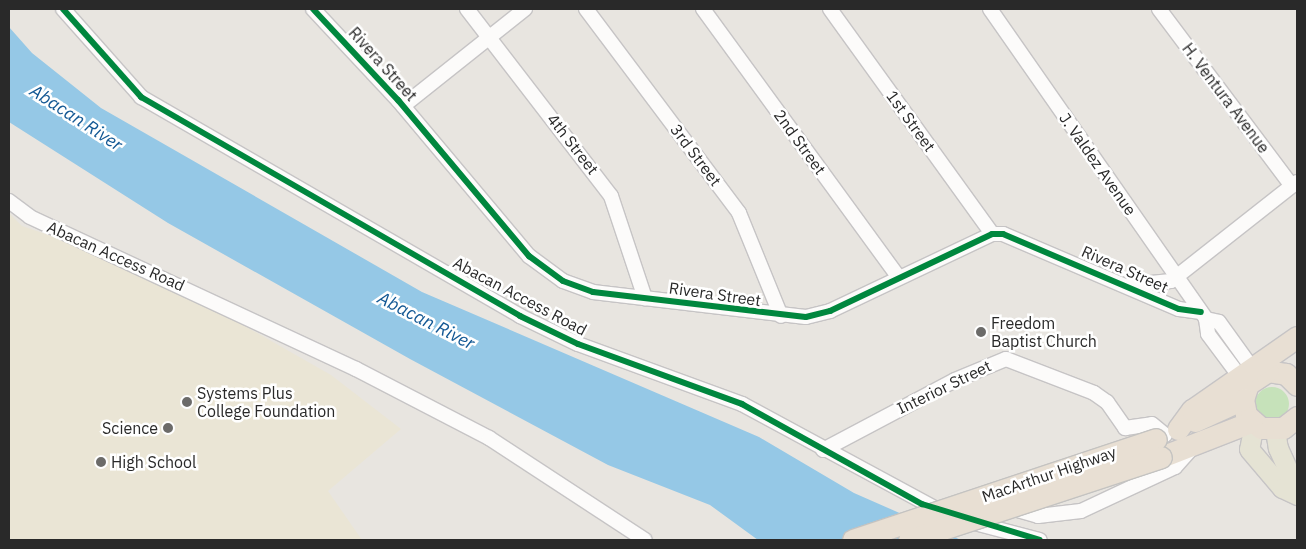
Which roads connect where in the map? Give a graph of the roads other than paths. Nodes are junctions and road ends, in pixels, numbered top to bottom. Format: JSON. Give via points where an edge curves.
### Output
{"nodes":[{"id":1,"x":63,"y":9,"type":"edge"},
{"id":2,"x":314,"y":9,"type":"edge"},
{"id":3,"x":467,"y":9,"type":"edge"},
{"id":4,"x":525,"y":9,"type":"edge"},
{"id":5,"x":586,"y":9,"type":"edge"},
{"id":6,"x":703,"y":9,"type":"edge"},
{"id":7,"x":830,"y":9,"type":"edge"},
{"id":8,"x":990,"y":9,"type":"edge"},
{"id":9,"x":1159,"y":9,"type":"edge"},
{"id":10,"x":489,"y":35,"type":"junction"},
{"id":11,"x":403,"y":106,"type":"junction"},
{"id":12,"x":1295,"y":184,"type":"edge"},
{"id":13,"x":9,"y":200,"type":"edge"},
{"id":14,"x":992,"y":234,"type":"junction"},
{"id":15,"x":898,"y":276,"type":"junction"},
{"id":16,"x":1177,"y":277,"type":"junction"},
{"id":17,"x":1130,"y":285,"type":"junction"},
{"id":18,"x":645,"y":298,"type":"junction"},
{"id":19,"x":780,"y":316,"type":"junction"},
{"id":20,"x":1204,"y":316,"type":"junction"},
{"id":21,"x":1297,"y":337,"type":"edge"},
{"id":22,"x":1297,"y":349,"type":"edge"},
{"id":23,"x":1253,"y":372,"type":"junction"},
{"id":24,"x":1297,"y":385,"type":"edge"},
{"id":25,"x":1243,"y":399,"type":"junction"},
{"id":26,"x":1253,"y":423,"type":"junction"},
{"id":27,"x":1290,"y":424,"type":"edge"},
{"id":28,"x":1165,"y":440,"type":"junction"},
{"id":29,"x":1197,"y":443,"type":"junction"},
{"id":30,"x":824,"y":450,"type":"junction"},
{"id":31,"x":1297,"y":490,"type":"edge"},
{"id":32,"x":1297,"y":495,"type":"edge"},
{"id":33,"x":922,"y":504,"type":"junction"},
{"id":34,"x":998,"y":506,"type":"junction"},
{"id":35,"x":620,"y":524,"type":"junction"},
{"id":36,"x":983,"y":526,"type":"junction"},
{"id":37,"x":627,"y":540,"type":"edge"},
{"id":38,"x":645,"y":540,"type":"edge"},
{"id":39,"x":853,"y":540,"type":"edge"},
{"id":40,"x":908,"y":540,"type":"edge"},
{"id":41,"x":1040,"y":540,"type":"edge"}],
"edges":[{"from":1,"to":30,"type":"street","name":"Abacan Access Road","via":[[141,97],[520,316],[578,344],[724,396]]},
{"from":2,"to":11,"type":"street","name":"Rivera Street"},
{"from":3,"to":10,"type":"street","name":"4th Street"},
{"from":4,"to":10,"type":"street"},
{"from":5,"to":19,"type":"street","name":"3rd Street","via":[[739,213]]},
{"from":6,"to":15,"type":"street","name":"2nd Street"},
{"from":7,"to":14,"type":"street","name":"1st Street"},
{"from":8,"to":16,"type":"street","name":"J. Valdez Avenue"},
{"from":9,"to":12,"type":"street","name":"H. Ventura Avenue"},
{"from":10,"to":11,"type":"street"},
{"from":10,"to":18,"type":"street","name":"4th Street","via":[[611,196]]},
{"from":11,"to":18,"type":"street","name":"Rivera Street","via":[[530,256],[563,281],[593,292]]},
{"from":12,"to":16,"type":"street"},
{"from":13,"to":35,"type":"street","name":"Abacan Access Road","via":[[30,217],[356,369],[489,438]]},
{"from":14,"to":15,"type":"street","name":"Rivera Street"},
{"from":14,"to":17,"type":"street","name":"Rivera Street","via":[[1025,240]]},
{"from":15,"to":19,"type":"street","name":"Rivera Street","via":[[830,311],[806,317]]},
{"from":16,"to":17,"type":"street","name":"Rivera Street","via":[[1162,284]]},
{"from":16,"to":20,"type":"street","name":"J. Valdez Avenue"},
{"from":17,"to":20,"type":"street","name":"Rivera Street","via":[[1179,309]]},
{"from":18,"to":19,"type":"street","name":"Rivera Street"},
{"from":20,"to":23,"type":"street","name":"J. Valdez Avenue","via":[[1219,322]]},
{"from":21,"to":23,"type":"highway"},
{"from":22,"to":23,"type":"highway"},
{"from":23,"to":24,"type":"highway","via":[[1286,374]]},
{"from":23,"to":25,"type":"highway"},
{"from":23,"to":28,"type":"highway","via":[[1192,410]]},
{"from":25,"to":26,"type":"highway"},
{"from":25,"to":28,"type":"highway","name":"MacArthur Highway"},
{"from":26,"to":27,"type":"highway"},
{"from":26,"to":29,"type":"highway","name":"MacArthur Highway"},
{"from":26,"to":32,"type":"main road","via":[[1249,449],[1282,488]]},
{"from":27,"to":31,"type":"main road","via":[[1278,448]]},
{"from":28,"to":29,"type":"highway","name":"MacArthur Highway"},
{"from":28,"to":30,"type":"street","name":"Interior Street","via":[[1152,424],[1125,428],[1107,402],[1094,393],[1006,359],[948,383]]},
{"from":28,"to":39,"type":"highway","name":"MacArthur Highway","bridge":true},
{"from":28,"to":40,"type":"highway","name":"MacArthur Highway","bridge":true},
{"from":29,"to":34,"type":"street","via":[[1175,467],[1081,511],[1038,516]]},
{"from":30,"to":33,"type":"street","name":"Abacan Access Road"},
{"from":33,"to":34,"type":"street"},
{"from":33,"to":36,"type":"street","name":"Abacan Access Road"},
{"from":34,"to":36,"type":"street","via":[[988,512]]},
{"from":35,"to":37,"type":"street"},
{"from":35,"to":38,"type":"street","name":"Abacan Access Road"},
{"from":36,"to":41,"type":"street","name":"Abacan Access Road"}]}
